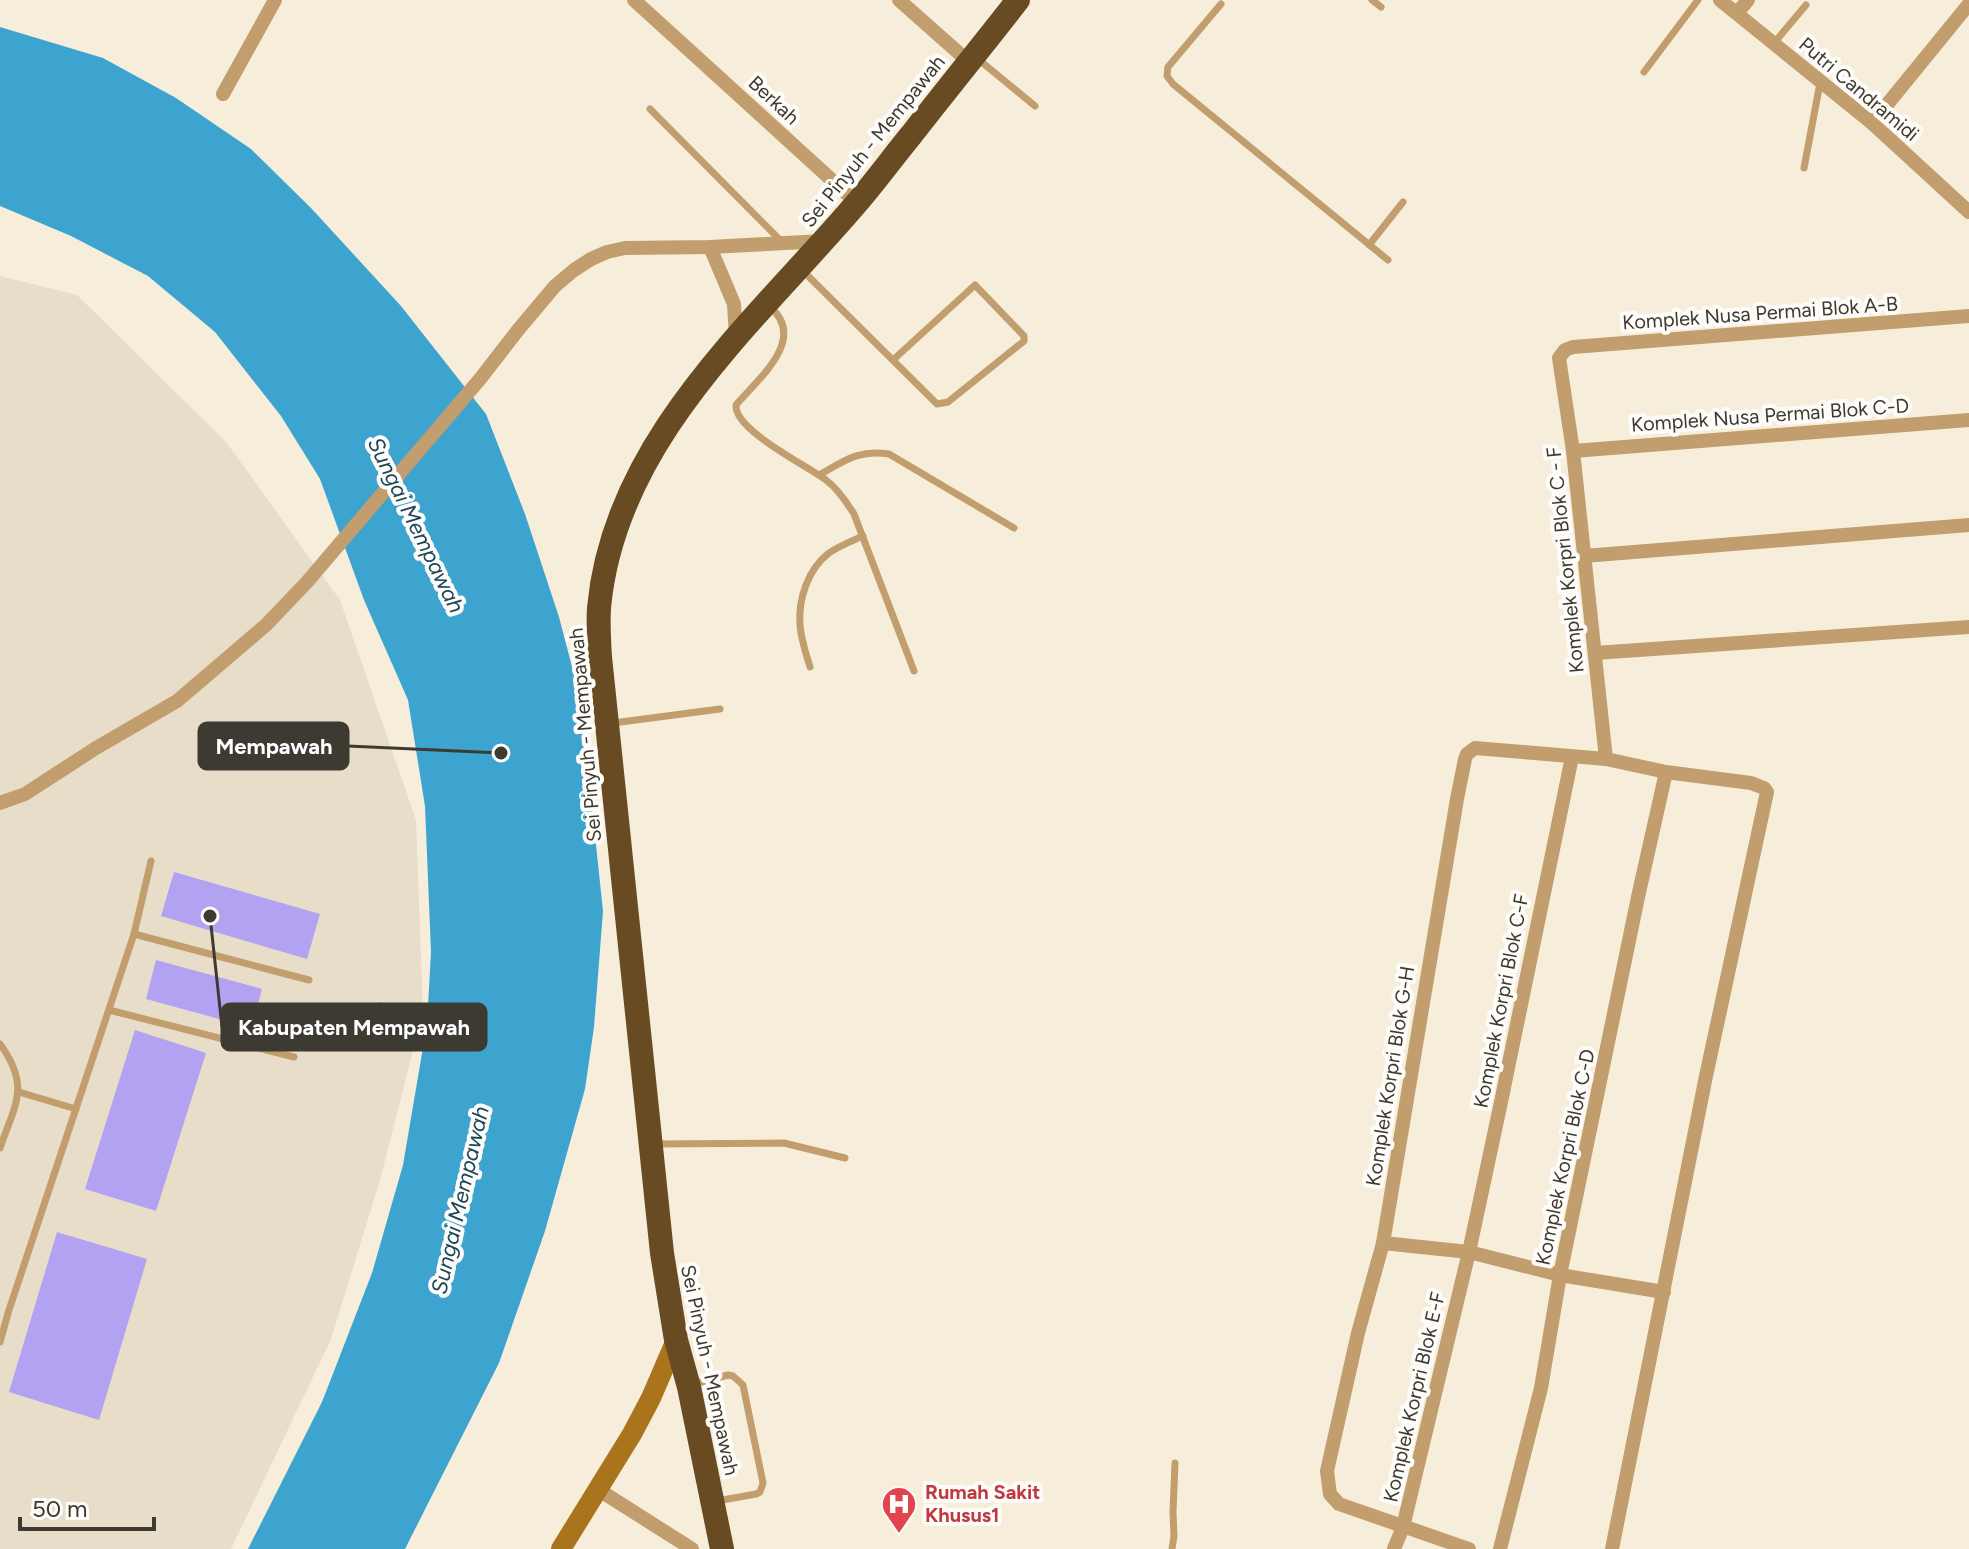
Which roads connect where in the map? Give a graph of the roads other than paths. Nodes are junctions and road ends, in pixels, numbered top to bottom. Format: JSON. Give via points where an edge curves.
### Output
{"nodes":[{"id":1,"x":275,"y":0,"type":"edge"},
{"id":2,"x":634,"y":0,"type":"edge"},
{"id":3,"x":899,"y":0,"type":"edge"},
{"id":4,"x":1018,"y":0,"type":"edge"},
{"id":5,"x":1372,"y":0,"type":"edge"},
{"id":6,"x":1698,"y":0,"type":"edge"},
{"id":7,"x":1720,"y":0,"type":"edge"},
{"id":8,"x":1748,"y":0,"type":"edge"},
{"id":9,"x":1221,"y":4,"type":"dead end"},
{"id":10,"x":1969,"y":4,"type":"edge"},
{"id":11,"x":1806,"y":5,"type":"dead end"},
{"id":12,"x":1381,"y":7,"type":"dead end"},
{"id":13,"x":1737,"y":13,"type":"junction"},
{"id":14,"x":1774,"y":43,"type":"junction"},
{"id":15,"x":972,"y":58,"type":"junction"},
{"id":16,"x":1644,"y":72,"type":"dead end"},
{"id":17,"x":1820,"y":81,"type":"junction"},
{"id":18,"x":223,"y":94,"type":"dead end"},
{"id":19,"x":1035,"y":106,"type":"dead end"},
{"id":20,"x":650,"y":109,"type":"dead end"},
{"id":21,"x":1872,"y":123,"type":"junction"},
{"id":22,"x":1804,"y":168,"type":"dead end"},
{"id":23,"x":1403,"y":202,"type":"dead end"},
{"id":24,"x":857,"y":203,"type":"junction"},
{"id":25,"x":1969,"y":212,"type":"edge"},
{"id":26,"x":823,"y":241,"type":"junction"},
{"id":27,"x":784,"y":243,"type":"junction"},
{"id":28,"x":1369,"y":245,"type":"junction"},
{"id":29,"x":710,"y":247,"type":"junction"},
{"id":30,"x":1388,"y":260,"type":"dead end"},
{"id":31,"x":799,"y":266,"type":"junction"},
{"id":32,"x":765,"y":303,"type":"junction"},
{"id":33,"x":1969,"y":316,"type":"edge"},
{"id":34,"x":736,"y":337,"type":"junction"},
{"id":35,"x":1559,"y":358,"type":"joint"},
{"id":36,"x":893,"y":360,"type":"junction"},
{"id":37,"x":1969,"y":420,"type":"edge"},
{"id":38,"x":1573,"y":451,"type":"junction"},
{"id":39,"x":819,"y":475,"type":"junction"},
{"id":40,"x":1969,"y":525,"type":"edge"},
{"id":41,"x":1014,"y":528,"type":"dead end"},
{"id":42,"x":863,"y":536,"type":"junction"},
{"id":43,"x":1584,"y":556,"type":"junction"},
{"id":44,"x":1969,"y":627,"type":"edge"},
{"id":45,"x":1595,"y":653,"type":"junction"},
{"id":46,"x":810,"y":667,"type":"dead end"},
{"id":47,"x":914,"y":671,"type":"dead end"},
{"id":48,"x":720,"y":709,"type":"dead end"},
{"id":49,"x":606,"y":724,"type":"junction"},
{"id":50,"x":1572,"y":757,"type":"junction"},
{"id":51,"x":1606,"y":759,"type":"junction"},
{"id":52,"x":1666,"y":772,"type":"junction"},
{"id":53,"x":0,"y":803,"type":"edge"},
{"id":54,"x":151,"y":861,"type":"dead end"},
{"id":55,"x":134,"y":934,"type":"junction"},
{"id":56,"x":309,"y":980,"type":"dead end"},
{"id":57,"x":109,"y":1010,"type":"junction"},
{"id":58,"x":0,"y":1044,"type":"edge"},
{"id":59,"x":294,"y":1057,"type":"dead end"},
{"id":60,"x":19,"y":1092,"type":"junction"},
{"id":61,"x":76,"y":1109,"type":"junction"},
{"id":62,"x":652,"y":1144,"type":"junction"},
{"id":63,"x":0,"y":1148,"type":"edge"},
{"id":64,"x":845,"y":1158,"type":"dead end"},
{"id":65,"x":1383,"y":1243,"type":"junction"},
{"id":66,"x":1469,"y":1252,"type":"junction"},
{"id":67,"x":1560,"y":1275,"type":"junction"},
{"id":68,"x":1664,"y":1292,"type":"junction"},
{"id":69,"x":4,"y":1308,"type":"edge"},
{"id":70,"x":676,"y":1340,"type":"junction"},
{"id":71,"x":0,"y":1342,"type":"edge"},
{"id":72,"x":695,"y":1384,"type":"junction"},
{"id":73,"x":1175,"y":1463,"type":"dead end"},
{"id":74,"x":599,"y":1490,"type":"junction"},
{"id":75,"x":720,"y":1500,"type":"junction"},
{"id":76,"x":1403,"y":1527,"type":"junction"},
{"id":77,"x":1394,"y":1547,"type":"edge"},
{"id":78,"x":561,"y":1549,"type":"edge"},
{"id":79,"x":692,"y":1549,"type":"edge"},
{"id":80,"x":722,"y":1549,"type":"edge"},
{"id":81,"x":1172,"y":1549,"type":"edge"},
{"id":82,"x":1469,"y":1549,"type":"edge"},
{"id":83,"x":1500,"y":1549,"type":"edge"},
{"id":84,"x":1612,"y":1549,"type":"edge"}],
"edges":[{"from":1,"to":18,"type":"street"},
{"from":2,"to":24,"type":"street","name":"Berkah"},
{"from":3,"to":15,"type":"street"},
{"from":4,"to":15,"type":"highway","name":"Sei Pinyuh - Mempawah"},
{"from":5,"to":12,"type":"lane"},
{"from":6,"to":16,"type":"lane"},
{"from":7,"to":13,"type":"street","name":"Putri Candramidi"},
{"from":8,"to":13,"type":"street"},
{"from":9,"to":28,"type":"lane","via":[[1168,67],[1167,76]]},
{"from":10,"to":21,"type":"street"},
{"from":11,"to":14,"type":"lane"},
{"from":13,"to":14,"type":"street","name":"Putri Candramidi"},
{"from":14,"to":17,"type":"street","name":"Putri Candramidi"},
{"from":15,"to":19,"type":"lane"},
{"from":15,"to":24,"type":"highway","name":"Sei Pinyuh - Mempawah"},
{"from":17,"to":21,"type":"street","name":"Putri Candramidi"},
{"from":17,"to":22,"type":"lane"},
{"from":20,"to":27,"type":"lane"},
{"from":21,"to":25,"type":"street","name":"Putri Candramidi"},
{"from":23,"to":28,"type":"lane"},
{"from":24,"to":26,"type":"highway","name":"Sei Pinyuh - Mempawah"},
{"from":26,"to":27,"type":"street"},
{"from":26,"to":31,"type":"highway","name":"Sei Pinyuh - Mempawah"},
{"from":27,"to":29,"type":"street"},
{"from":28,"to":30,"type":"lane"},
{"from":29,"to":34,"type":"street","via":[[734,304]]},
{"from":29,"to":53,"type":"street","via":[[625,248],[574,270],[266,625],[177,701],[25,794]]},
{"from":31,"to":32,"type":"highway","name":"Sei Pinyuh - Mempawah"},
{"from":31,"to":36,"type":"lane"},
{"from":32,"to":34,"type":"highway","name":"Sei Pinyuh - Mempawah"},
{"from":32,"to":39,"type":"lane","via":[[784,324],[782,345],[735,411],[753,432]]},
{"from":33,"to":35,"type":"street","name":"Komplek Nusa Permai Blok A-B","via":[[1573,347]]},
{"from":34,"to":49,"type":"highway","name":"Sei Pinyuh - Mempawah","via":[[674,415],[618,523],[599,610]]},
{"from":35,"to":38,"type":"street","name":"Komplek Korpri Blok C - F"},
{"from":36,"to":36,"type":"lane","via":[[975,285],[1024,336],[943,404]]},
{"from":37,"to":38,"type":"street","name":"Komplek Nusa Permai Blok C-D"},
{"from":38,"to":43,"type":"street","name":"Komplek Korpri Blok C - F"},
{"from":39,"to":41,"type":"lane","via":[[856,455],[889,454]]},
{"from":39,"to":42,"type":"lane","via":[[843,496]]},
{"from":40,"to":43,"type":"street"},
{"from":42,"to":46,"type":"lane","via":[[831,552],[810,574],[800,626]]},
{"from":42,"to":47,"type":"lane"},
{"from":43,"to":45,"type":"street","name":"Komplek Korpri Blok C - F"},
{"from":44,"to":45,"type":"street"},
{"from":45,"to":51,"type":"street","name":"Komplek Korpri Blok C - F"},
{"from":48,"to":49,"type":"lane"},
{"from":49,"to":62,"type":"highway","name":"Sei Pinyuh - Mempawah"},
{"from":50,"to":51,"type":"street"},
{"from":50,"to":65,"type":"street","name":"Komplek Korpri Blok G-H","via":[[1475,748],[1465,759]]},
{"from":50,"to":66,"type":"street","name":"Komplek Korpri Blok C-F"},
{"from":51,"to":52,"type":"street"},
{"from":52,"to":67,"type":"street","name":"Komplek Korpri Blok C-D"},
{"from":52,"to":68,"type":"street","via":[[1751,783],[1767,792]]},
{"from":54,"to":55,"type":"lane"},
{"from":55,"to":56,"type":"lane"},
{"from":55,"to":57,"type":"lane"},
{"from":57,"to":59,"type":"lane"},
{"from":57,"to":61,"type":"lane"},
{"from":58,"to":60,"type":"lane","via":[[19,1080]]},
{"from":60,"to":61,"type":"lane"},
{"from":60,"to":63,"type":"lane"},
{"from":61,"to":69,"type":"lane"},
{"from":62,"to":64,"type":"lane","via":[[784,1143]]},
{"from":62,"to":70,"type":"highway","name":"Sei Pinyuh - Mempawah"},
{"from":65,"to":66,"type":"street"},
{"from":65,"to":76,"type":"street","name":"Komplek Korpri Blok G-H","via":[[1327,1471],[1330,1494],[1339,1504]]},
{"from":66,"to":67,"type":"street"},
{"from":66,"to":76,"type":"street","name":"Komplek Korpri Blok E-F"},
{"from":67,"to":68,"type":"street"},
{"from":67,"to":83,"type":"street","name":"Komplek Korpri Blok C-D","via":[[1541,1388]]},
{"from":68,"to":84,"type":"street"},
{"from":69,"to":71,"type":"lane"},
{"from":70,"to":72,"type":"highway","name":"Sei Pinyuh - Mempawah"},
{"from":70,"to":74,"type":"main road","via":[[651,1398]]},
{"from":72,"to":75,"type":"highway","name":"Sei Pinyuh - Mempawah"},
{"from":72,"to":75,"type":"lane","via":[[733,1376],[743,1385],[763,1483],[756,1494]]},
{"from":73,"to":81,"type":"lane"},
{"from":74,"to":78,"type":"main road"},
{"from":74,"to":79,"type":"street"},
{"from":75,"to":80,"type":"highway","name":"Sei Pinyuh - Mempawah"},
{"from":76,"to":77,"type":"street","name":"Komplek Korpri Blok E-F"},
{"from":76,"to":82,"type":"street"}]}
